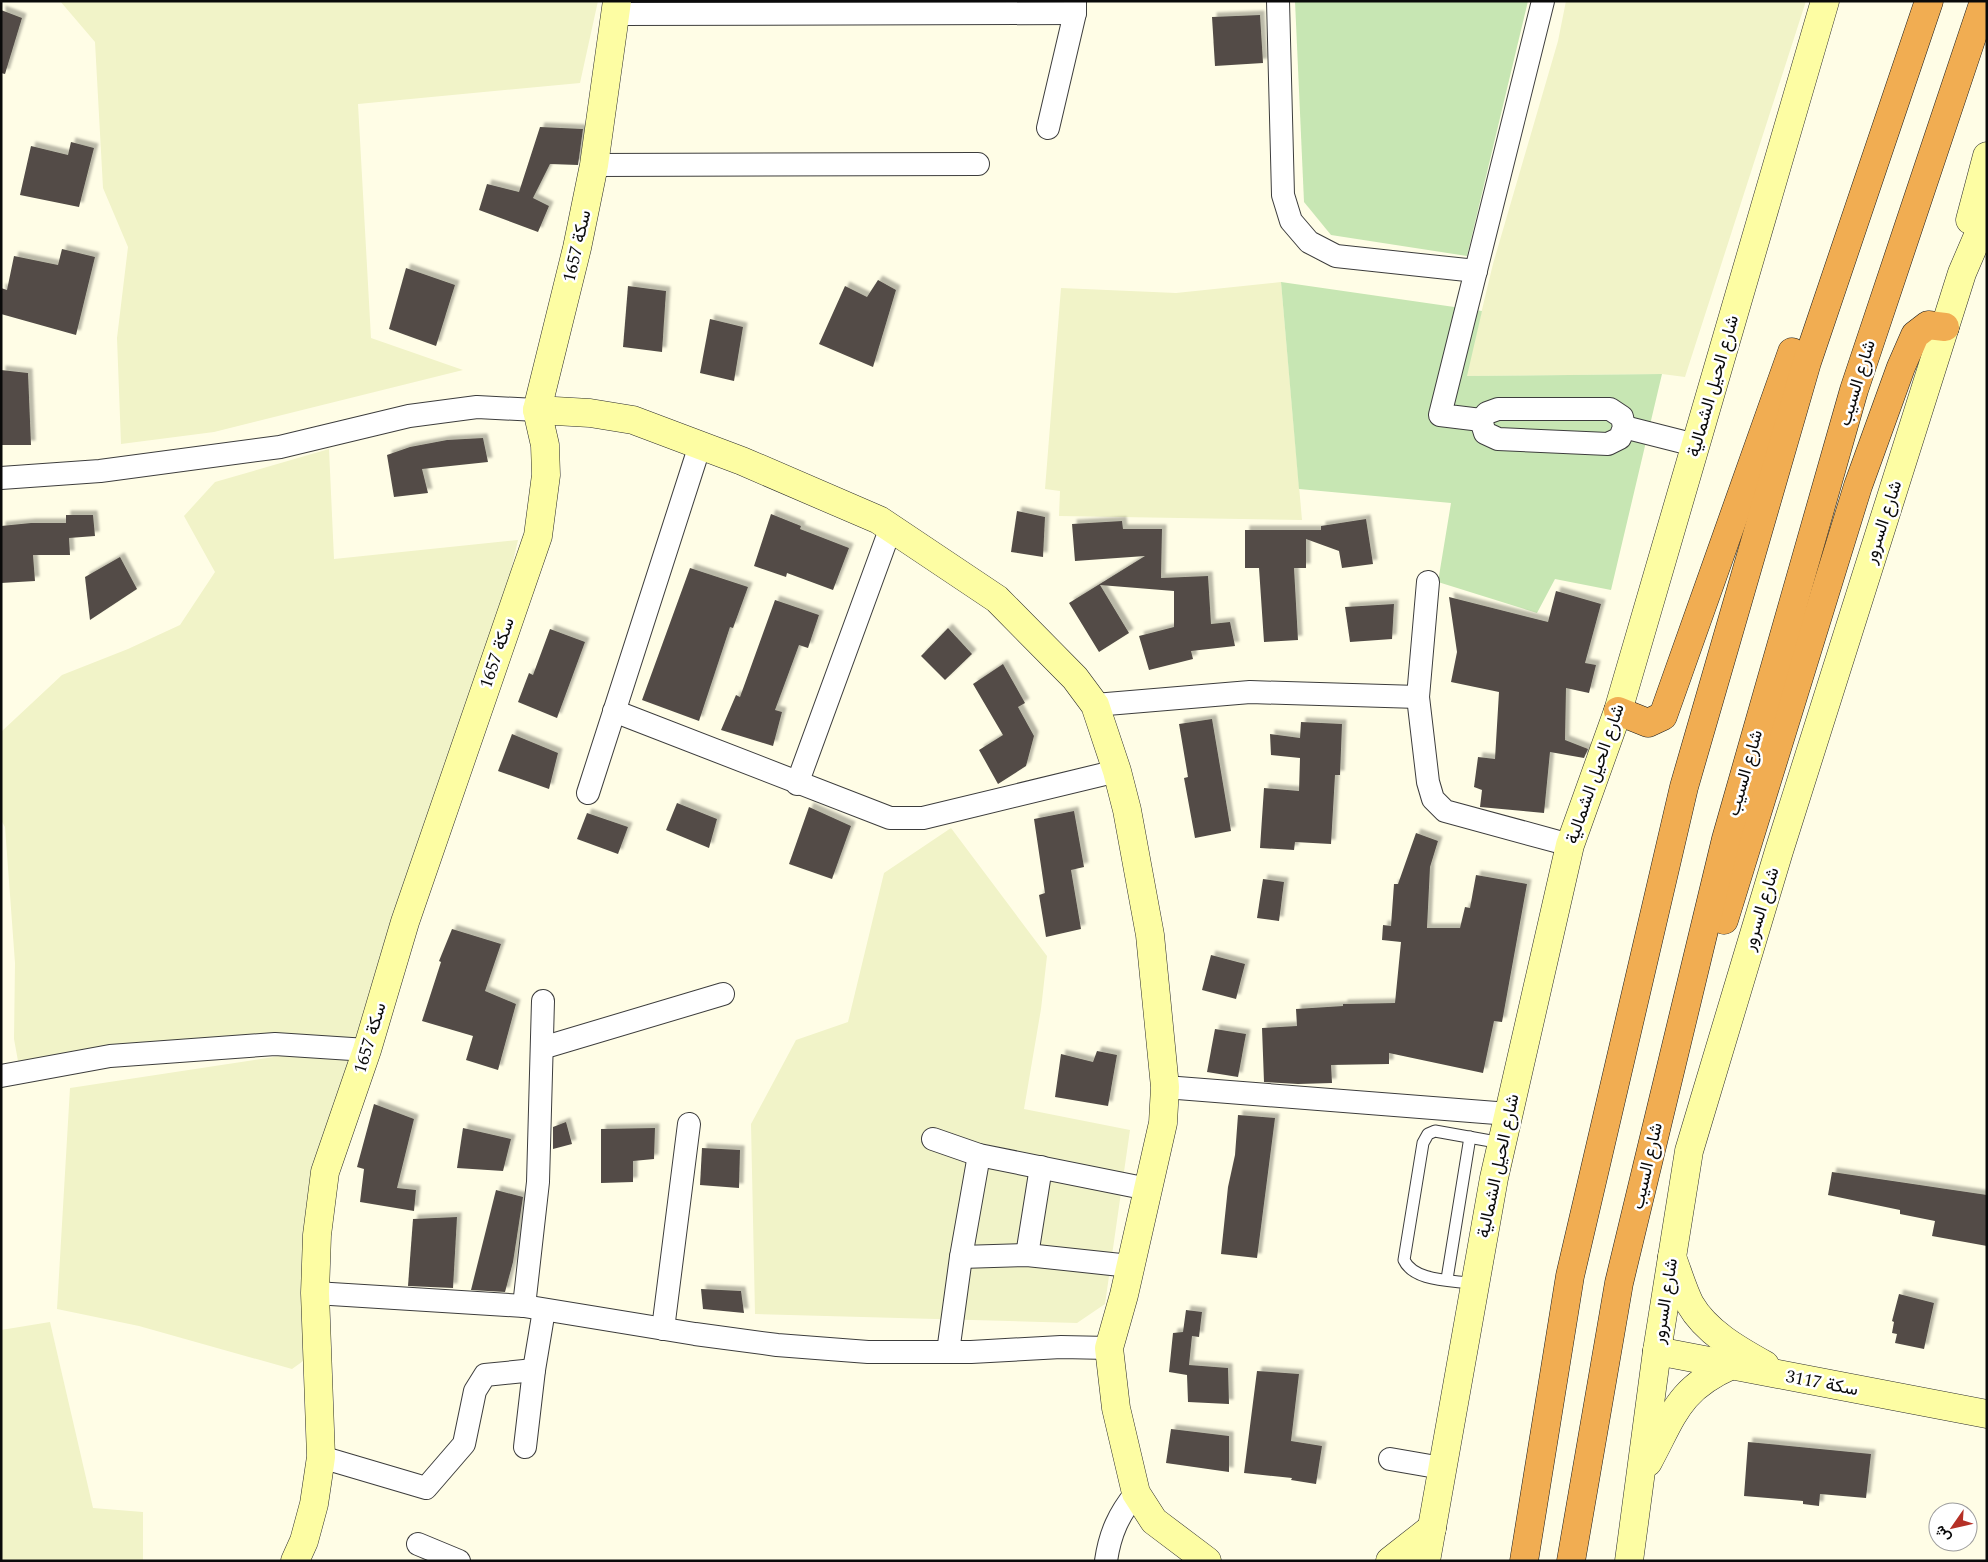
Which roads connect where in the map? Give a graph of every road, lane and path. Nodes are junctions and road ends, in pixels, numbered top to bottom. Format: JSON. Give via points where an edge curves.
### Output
{"nodes":[{"id":1,"x":1278,"y":1,"type":"edge"},
{"id":2,"x":1543,"y":1,"type":"edge"},
{"id":3,"x":1825,"y":1,"type":"edge"},
{"id":4,"x":1914,"y":1,"type":"edge"},
{"id":5,"x":1929,"y":1,"type":"edge"},
{"id":6,"x":1984,"y":1,"type":"edge"},
{"id":7,"x":1075,"y":7,"type":"edge"},
{"id":8,"x":615,"y":8,"type":"edge"},
{"id":9,"x":1048,"y":128,"type":"dead end"},
{"id":10,"x":1987,"y":156,"type":"edge"},
{"id":11,"x":978,"y":164,"type":"dead end"},
{"id":12,"x":594,"y":165,"type":"junction"},
{"id":13,"x":1987,"y":203,"type":"edge"},
{"id":14,"x":1476,"y":271,"type":"junction"},
{"id":15,"x":1962,"y":273,"type":"junction"},
{"id":16,"x":1945,"y":327,"type":"junction"},
{"id":17,"x":537,"y":410,"type":"junction"},
{"id":18,"x":1481,"y":420,"type":"junction"},
{"id":19,"x":1624,"y":427,"type":"junction"},
{"id":20,"x":700,"y":445,"type":"junction"},
{"id":21,"x":1695,"y":445,"type":"junction"},
{"id":22,"x":1,"y":478,"type":"edge"},
{"id":23,"x":890,"y":527,"type":"junction"},
{"id":24,"x":1428,"y":582,"type":"dead end"},
{"id":25,"x":1418,"y":697,"type":"junction"},
{"id":26,"x":1095,"y":705,"type":"junction"},
{"id":27,"x":614,"y":711,"type":"junction"},
{"id":28,"x":1618,"y":711,"type":"junction"},
{"id":29,"x":1117,"y":771,"type":"junction"},
{"id":30,"x":797,"y":784,"type":"junction"},
{"id":31,"x":588,"y":793,"type":"dead end"},
{"id":32,"x":1570,"y":846,"type":"junction"},
{"id":33,"x":723,"y":994,"type":"dead end"},
{"id":34,"x":543,"y":1001,"type":"dead end"},
{"id":35,"x":542,"y":1048,"type":"junction"},
{"id":36,"x":367,"y":1050,"type":"junction"},
{"id":37,"x":1670,"y":1069,"type":"junction"},
{"id":38,"x":1,"y":1076,"type":"edge"},
{"id":39,"x":1165,"y":1088,"type":"junction"},
{"id":40,"x":1509,"y":1114,"type":"junction"},
{"id":41,"x":688,"y":1124,"type":"dead end"},
{"id":42,"x":1470,"y":1137,"type":"junction"},
{"id":43,"x":933,"y":1139,"type":"dead end"},
{"id":44,"x":1502,"y":1142,"type":"junction"},
{"id":45,"x":980,"y":1155,"type":"junction"},
{"id":46,"x":1041,"y":1168,"type":"junction"},
{"id":47,"x":1148,"y":1189,"type":"junction"},
{"id":48,"x":1027,"y":1255,"type":"junction"},
{"id":49,"x":1672,"y":1256,"type":"junction"},
{"id":50,"x":961,"y":1257,"type":"junction"},
{"id":51,"x":1130,"y":1266,"type":"junction"},
{"id":52,"x":1447,"y":1279,"type":"junction"},
{"id":53,"x":1475,"y":1284,"type":"junction"},
{"id":54,"x":315,"y":1293,"type":"junction"},
{"id":55,"x":534,"y":1308,"type":"junction"},
{"id":56,"x":663,"y":1330,"type":"junction"},
{"id":57,"x":1109,"y":1348,"type":"junction"},
{"id":58,"x":1657,"y":1351,"type":"junction"},
{"id":59,"x":948,"y":1352,"type":"junction"},
{"id":60,"x":1732,"y":1366,"type":"junction"},
{"id":61,"x":534,"y":1370,"type":"junction"},
{"id":62,"x":1781,"y":1375,"type":"junction"},
{"id":63,"x":1987,"y":1414,"type":"edge"},
{"id":64,"x":525,"y":1447,"type":"dead end"},
{"id":65,"x":321,"y":1457,"type":"junction"},
{"id":66,"x":1390,"y":1459,"type":"dead end"},
{"id":67,"x":1442,"y":1468,"type":"junction"},
{"id":68,"x":1640,"y":1477,"type":"junction"},
{"id":69,"x":1136,"y":1493,"type":"junction"},
{"id":70,"x":1432,"y":1528,"type":"junction"},
{"id":71,"x":418,"y":1544,"type":"dead end"},
{"id":72,"x":295,"y":1561,"type":"edge"},
{"id":73,"x":459,"y":1561,"type":"edge"},
{"id":74,"x":1106,"y":1561,"type":"edge"},
{"id":75,"x":1206,"y":1561,"type":"edge"},
{"id":76,"x":1390,"y":1561,"type":"edge"},
{"id":77,"x":1426,"y":1561,"type":"edge"},
{"id":78,"x":1524,"y":1561,"type":"edge"},
{"id":79,"x":1571,"y":1561,"type":"edge"},
{"id":80,"x":1629,"y":1561,"type":"edge"}],
"edges":[{"from":1,"to":14,"type":"street","via":[[1282,195],[1290,221],[1308,242],[1336,256]]},
{"from":2,"to":14,"type":"street"},
{"from":3,"to":21,"type":"street","name":"شارع الحيل الشمالية"},
{"from":4,"to":28,"type":"highway","via":[[1663,716],[1648,723]]},
{"from":5,"to":78,"type":"highway","via":[[1807,362],[1684,788],[1570,1276]]},
{"from":6,"to":37,"type":"highway","name":"شارع السيب","via":[[1854,390],[1726,839]]},
{"from":7,"to":8,"type":"street"},
{"from":7,"to":9,"type":"street"},
{"from":8,"to":12,"type":"street","name":"سكة 1657"},
{"from":10,"to":15,"type":"street","name":"شارع السرور","via":[[1967,231]]},
{"from":11,"to":12,"type":"street"},
{"from":12,"to":17,"type":"street","name":"سكة 1657"},
{"from":13,"to":15,"type":"street","name":"شارع السرور"},
{"from":14,"to":18,"type":"street","via":[[1440,415]]},
{"from":15,"to":16,"type":"street","name":"شارع السرور"},
{"from":16,"to":37,"type":"highway","via":[[1928,325],[1915,335],[1901,367],[1858,486],[1685,1045]]},
{"from":16,"to":49,"type":"street","name":"شارع السرور","via":[[1778,851],[1694,1133]]},
{"from":17,"to":20,"type":"street","via":[[590,412],[633,420]]},
{"from":17,"to":22,"type":"street","via":[[477,407],[409,416],[280,447],[100,471]]},
{"from":17,"to":36,"type":"street","name":"سكة 1657","via":[[545,445],[546,476],[538,536],[405,922]]},
{"from":18,"to":19,"type":"street","via":[[1487,413],[1498,409],[1610,409],[1622,417]]},
{"from":18,"to":19,"type":"street","via":[[1485,433],[1498,439],[1608,444],[1620,438]]},
{"from":19,"to":21,"type":"street"},
{"from":20,"to":23,"type":"street"},
{"from":20,"to":27,"type":"street"},
{"from":21,"to":28,"type":"street","name":"شارع الحيل الشمالية"},
{"from":23,"to":26,"type":"street","via":[[997,599],[1075,678]]},
{"from":23,"to":30,"type":"street"},
{"from":24,"to":25,"type":"street"},
{"from":25,"to":26,"type":"street","via":[[1250,692]]},
{"from":25,"to":32,"type":"street","via":[[1428,782],[1433,799],[1444,811]]},
{"from":26,"to":29,"type":"street"},
{"from":27,"to":30,"type":"street"},
{"from":27,"to":31,"type":"street"},
{"from":28,"to":32,"type":"street","name":"شارع الحيل الشمالية"},
{"from":29,"to":30,"type":"street","via":[[923,818],[906,819],[890,818]]},
{"from":29,"to":39,"type":"street","via":[[1150,935]]},
{"from":32,"to":40,"type":"street","name":"شارع الحيل الشمالية"},
{"from":33,"to":35,"type":"street"},
{"from":34,"to":35,"type":"street"},
{"from":35,"to":55,"type":"street"},
{"from":36,"to":38,"type":"street","via":[[275,1044],[110,1056]]},
{"from":36,"to":54,"type":"street","name":"سكة 1657","via":[[326,1172],[317,1235]]},
{"from":37,"to":79,"type":"highway","name":"شارع السيب","via":[[1619,1283]]},
{"from":39,"to":40,"type":"street"},
{"from":39,"to":47,"type":"street","via":[[1163,1123]]},
{"from":40,"to":44,"type":"street","name":"شارع الحيل الشمالية"},
{"from":41,"to":56,"type":"street"},
{"from":42,"to":44,"type":"lane"},
{"from":42,"to":52,"type":"lane"},
{"from":42,"to":52,"type":"lane","via":[[1435,1131],[1428,1134],[1423,1143],[1404,1260],[1408,1268],[1418,1274]]},
{"from":43,"to":45,"type":"street"},
{"from":44,"to":53,"type":"street","name":"شارع الحيل الشمالية"},
{"from":45,"to":46,"type":"street"},
{"from":45,"to":50,"type":"street"},
{"from":46,"to":47,"type":"street"},
{"from":46,"to":48,"type":"street"},
{"from":47,"to":51,"type":"street"},
{"from":48,"to":50,"type":"street"},
{"from":48,"to":51,"type":"street"},
{"from":49,"to":58,"type":"street","name":"شارع السرور"},
{"from":49,"to":62,"type":"street","via":[[1691,1305],[1710,1329],[1739,1351]]},
{"from":50,"to":59,"type":"street"},
{"from":51,"to":57,"type":"street"},
{"from":52,"to":53,"type":"lane"},
{"from":53,"to":67,"type":"street","name":"شارع الحيل الشمالية"},
{"from":54,"to":55,"type":"street"},
{"from":54,"to":65,"type":"street","name":"سكة 1657"},
{"from":55,"to":56,"type":"street"},
{"from":55,"to":61,"type":"street"},
{"from":56,"to":59,"type":"street","via":[[786,1346],[868,1352]]},
{"from":57,"to":59,"type":"street"},
{"from":57,"to":69,"type":"street","via":[[1116,1408]]},
{"from":58,"to":60,"type":"street","name":"سكة 3117"},
{"from":58,"to":68,"type":"street","name":"شارع السرور"},
{"from":60,"to":62,"type":"street","name":"سكة 3117"},
{"from":60,"to":68,"type":"street","via":[[1710,1375],[1692,1388],[1678,1405]]},
{"from":61,"to":64,"type":"street"},
{"from":61,"to":65,"type":"street","via":[[485,1375],[475,1391],[464,1444],[426,1488]]},
{"from":62,"to":63,"type":"street","name":"سكة 3117"},
{"from":65,"to":72,"type":"street","name":"سكة 1657","via":[[314,1504]]},
{"from":66,"to":67,"type":"street"},
{"from":67,"to":70,"type":"street","name":"شارع الحيل الشمالية"},
{"from":68,"to":80,"type":"street","name":"شارع السرور"},
{"from":69,"to":74,"type":"street","via":[[1120,1513],[1109,1538]]},
{"from":69,"to":75,"type":"street","via":[[1154,1521]]},
{"from":70,"to":76,"type":"street"},
{"from":70,"to":77,"type":"street","name":"شارع الحيل الشمالية"},
{"from":71,"to":73,"type":"street"}]}
